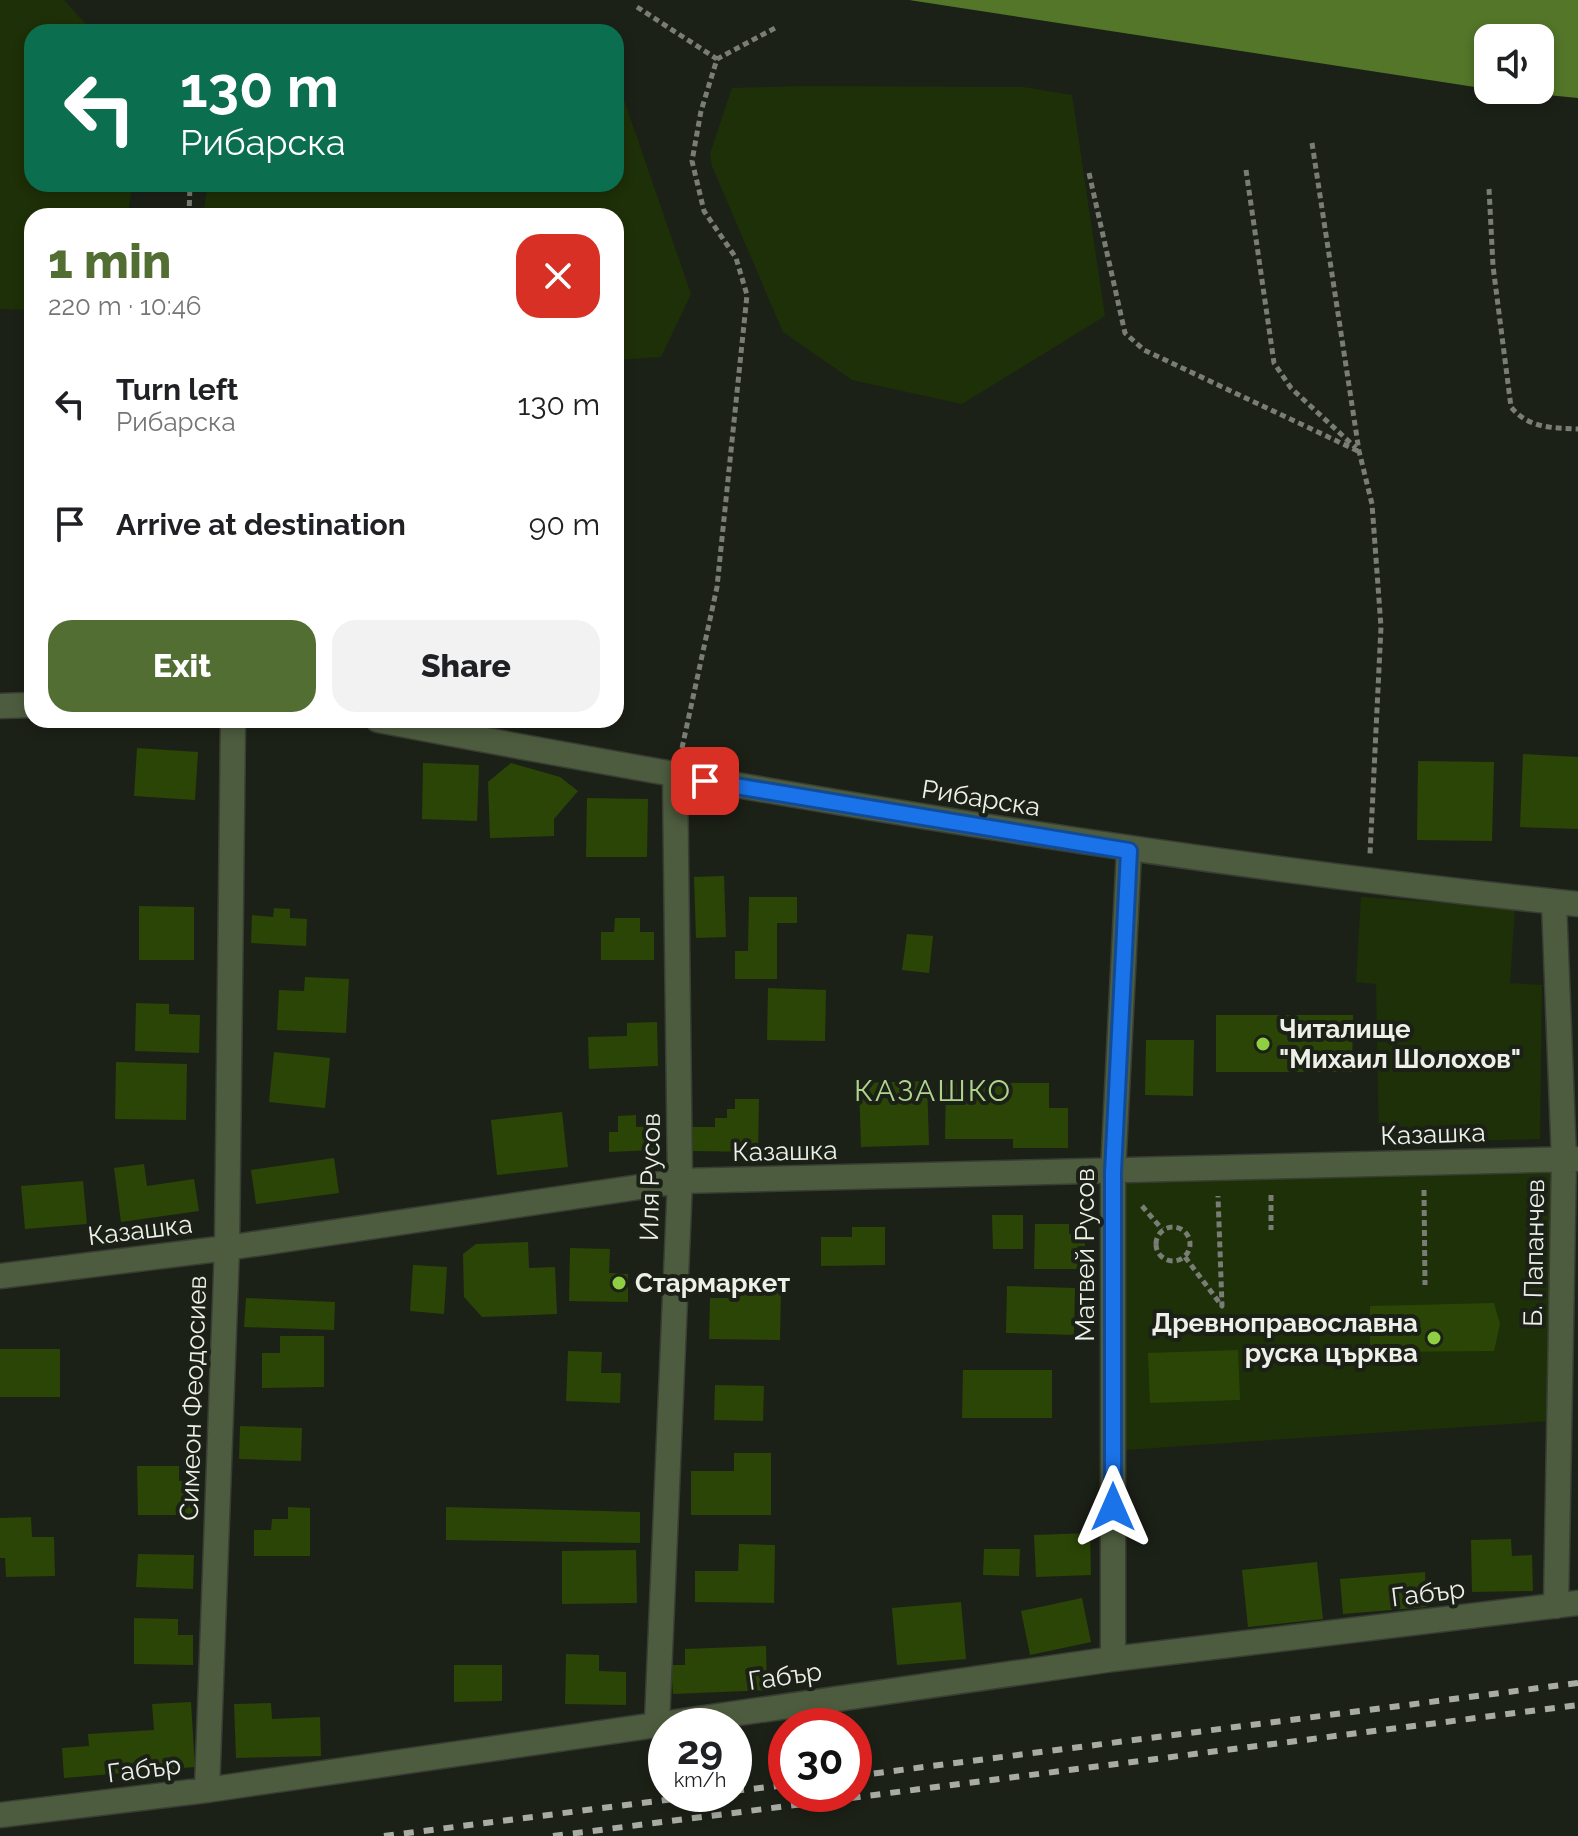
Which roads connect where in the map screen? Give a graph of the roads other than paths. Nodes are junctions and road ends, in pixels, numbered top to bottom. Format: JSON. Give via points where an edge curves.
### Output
{"nodes":[{"id":1,"x":24,"y":705,"type":"edge"},
{"id":2,"x":0,"y":706,"type":"edge"},
{"id":3,"x":233,"y":728,"type":"edge"},
{"id":4,"x":420,"y":728,"type":"edge"},
{"id":5,"x":675,"y":776,"type":"junction"},
{"id":6,"x":1129,"y":851,"type":"junction"},
{"id":7,"x":1566,"y":903,"type":"edge"},
{"id":8,"x":1571,"y":1159,"type":"edge"},
{"id":9,"x":1113,"y":1172,"type":"junction"},
{"id":10,"x":680,"y":1181,"type":"junction"},
{"id":11,"x":227,"y":1248,"type":"junction"},
{"id":12,"x":0,"y":1276,"type":"edge"},
{"id":13,"x":1567,"y":1605,"type":"edge"},
{"id":14,"x":1113,"y":1659,"type":"junction"},
{"id":15,"x":658,"y":1708,"type":"edge"},
{"id":16,"x":752,"y":1709,"type":"edge"},
{"id":17,"x":648,"y":1723,"type":"edge"},
{"id":18,"x":207,"y":1790,"type":"junction"},
{"id":19,"x":0,"y":1815,"type":"edge"}],
"edges":[{"from":1,"to":2,"type":"street"},
{"from":3,"to":11,"type":"street","name":"Симеон Феодосиев"},
{"from":4,"to":5,"type":"street","name":"Рибарска"},
{"from":5,"to":6,"type":"street","name":"Рибарска"},
{"from":5,"to":10,"type":"street","name":"Иля Русов"},
{"from":6,"to":7,"type":"street","name":"Рибарска"},
{"from":6,"to":9,"type":"street","name":"Матвей Русов"},
{"from":7,"to":8,"type":"street","name":"Б. Папанчев"},
{"from":8,"to":9,"type":"street","name":"Казашка"},
{"from":8,"to":13,"type":"street","name":"Б. Папанчев"},
{"from":9,"to":10,"type":"street","name":"Казашка"},
{"from":9,"to":14,"type":"street","name":"Матвей Русов"},
{"from":10,"to":11,"type":"street","name":"Казашка"},
{"from":10,"to":15,"type":"street","name":"Иля Русов"},
{"from":11,"to":12,"type":"street","name":"Казашка"},
{"from":11,"to":18,"type":"street","name":"Симеон Феодосиев"},
{"from":13,"to":14,"type":"street","name":"Габър"},
{"from":14,"to":16,"type":"street","name":"Габър"},
{"from":17,"to":18,"type":"street","name":"Габър"},
{"from":18,"to":19,"type":"street","name":"Габър"}]}
